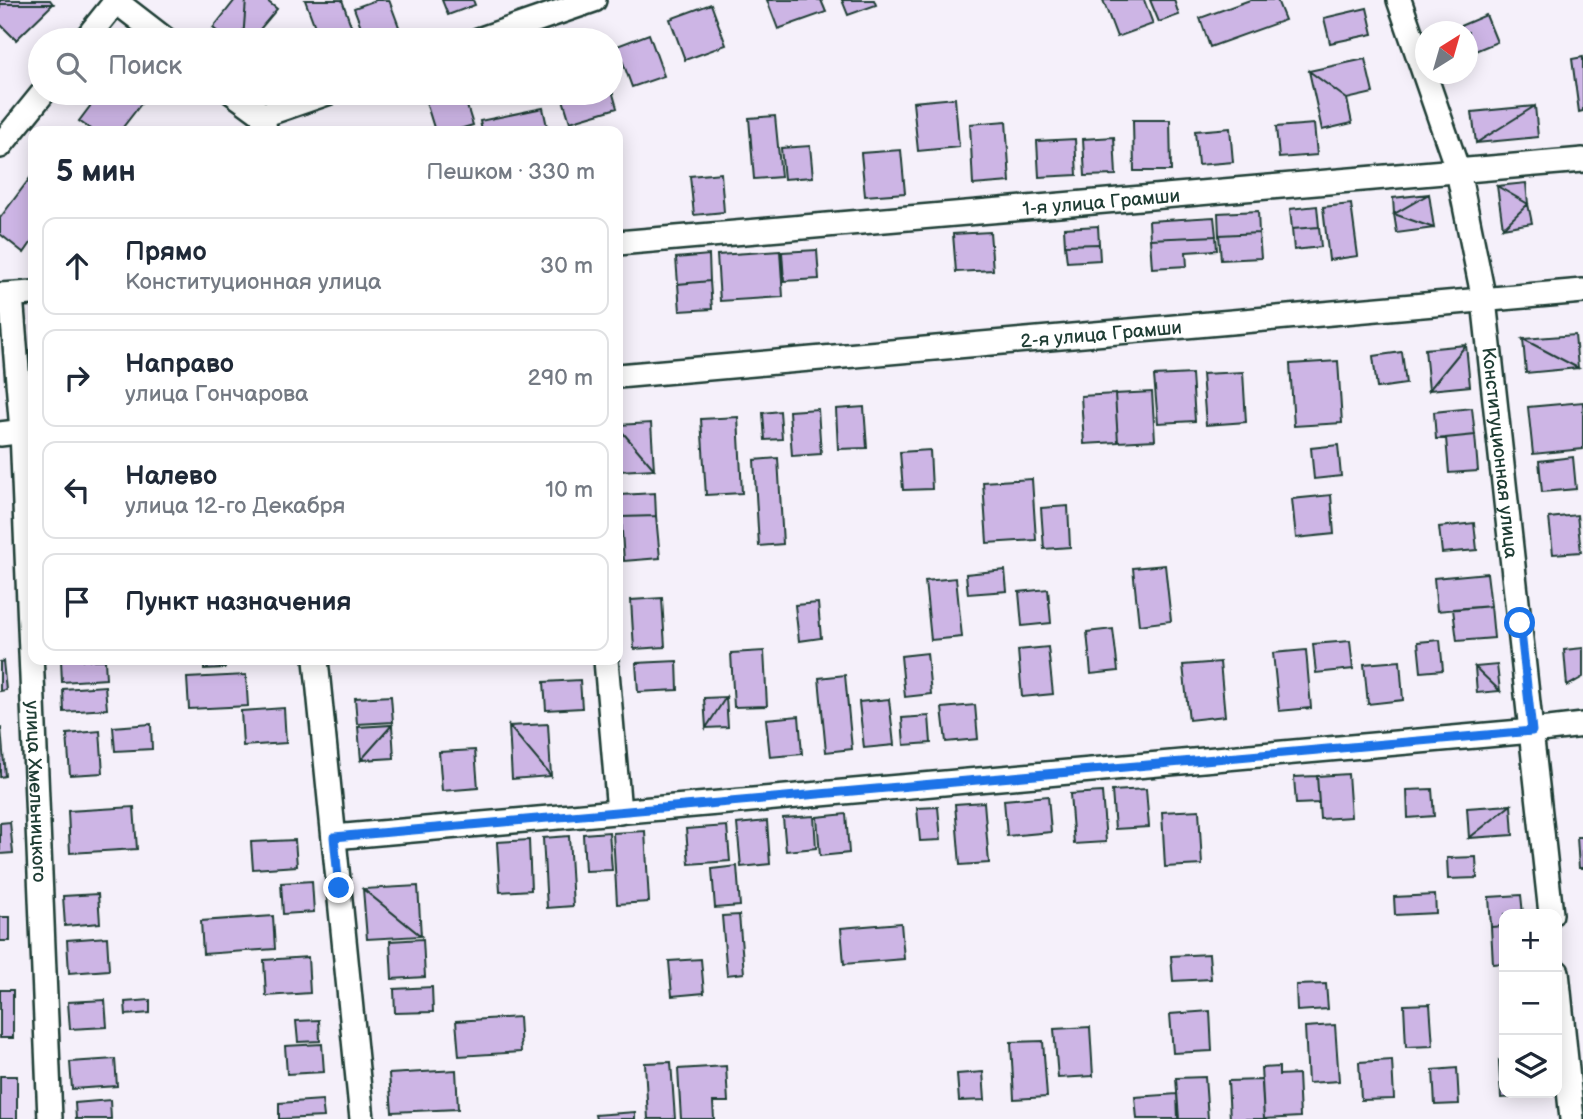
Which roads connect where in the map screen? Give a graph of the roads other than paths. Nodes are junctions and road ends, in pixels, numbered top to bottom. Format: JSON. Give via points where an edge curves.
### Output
{"nodes":[{"id":1,"x":594,"y":0,"type":"edge"},
{"id":2,"x":1399,"y":0,"type":"edge"},
{"id":3,"x":115,"y":1,"type":"edge"},
{"id":4,"x":94,"y":28,"type":"edge"},
{"id":5,"x":150,"y":28,"type":"edge"},
{"id":6,"x":513,"y":28,"type":"edge"},
{"id":7,"x":33,"y":105,"type":"edge"},
{"id":8,"x":245,"y":105,"type":"edge"},
{"id":9,"x":302,"y":105,"type":"edge"},
{"id":10,"x":264,"y":123,"type":"edge"},
{"id":11,"x":0,"y":146,"type":"edge"},
{"id":12,"x":1583,"y":160,"type":"edge"},
{"id":13,"x":1458,"y":170,"type":"junction"},
{"id":14,"x":623,"y":243,"type":"edge"},
{"id":15,"x":1583,"y":291,"type":"edge"},
{"id":16,"x":15,"y":294,"type":"edge"},
{"id":17,"x":1484,"y":300,"type":"junction"},
{"id":18,"x":623,"y":376,"type":"edge"},
{"id":19,"x":19,"y":432,"type":"edge"},
{"id":20,"x":28,"y":631,"type":"edge"},
{"id":21,"x":30,"y":665,"type":"edge"},
{"id":22,"x":317,"y":665,"type":"edge"},
{"id":23,"x":606,"y":665,"type":"edge"},
{"id":24,"x":1583,"y":725,"type":"edge"},
{"id":25,"x":1532,"y":731,"type":"junction"},
{"id":26,"x":619,"y":812,"type":"junction"},
{"id":27,"x":334,"y":837,"type":"junction"},
{"id":28,"x":1550,"y":909,"type":"edge"},
{"id":29,"x":1562,"y":1021,"type":"edge"},
{"id":30,"x":50,"y":1119,"type":"edge"},
{"id":31,"x":362,"y":1119,"type":"edge"},
{"id":32,"x":1572,"y":1119,"type":"edge"}],
"edges":[{"from":1,"to":6,"type":"street"},
{"from":2,"to":13,"type":"street","name":"Конституционная улица"},
{"from":3,"to":4,"type":"street"},
{"from":3,"to":5,"type":"street"},
{"from":7,"to":11,"type":"street"},
{"from":8,"to":10,"type":"street"},
{"from":9,"to":10,"type":"street"},
{"from":12,"to":13,"type":"street","name":"1-я улица Грамши"},
{"from":13,"to":14,"type":"street","name":"1-я улица Грамши"},
{"from":13,"to":17,"type":"street","name":"Конституционная улица"},
{"from":15,"to":17,"type":"street","name":"2-я улица Грамши"},
{"from":16,"to":19,"type":"street","name":"улица Хмельницкого"},
{"from":17,"to":18,"type":"street","name":"2-я улица Грамши"},
{"from":17,"to":25,"type":"street","name":"Конституционная улица"},
{"from":19,"to":20,"type":"street","name":"улица Хмельницкого"},
{"from":21,"to":30,"type":"street","name":"улица Хмельницкого"},
{"from":22,"to":27,"type":"street"},
{"from":23,"to":26,"type":"street"},
{"from":24,"to":25,"type":"street"},
{"from":25,"to":26,"type":"street"},
{"from":25,"to":28,"type":"street","name":"Конституционная улица"},
{"from":26,"to":27,"type":"street"},
{"from":27,"to":31,"type":"street"},
{"from":29,"to":32,"type":"street"}]}
